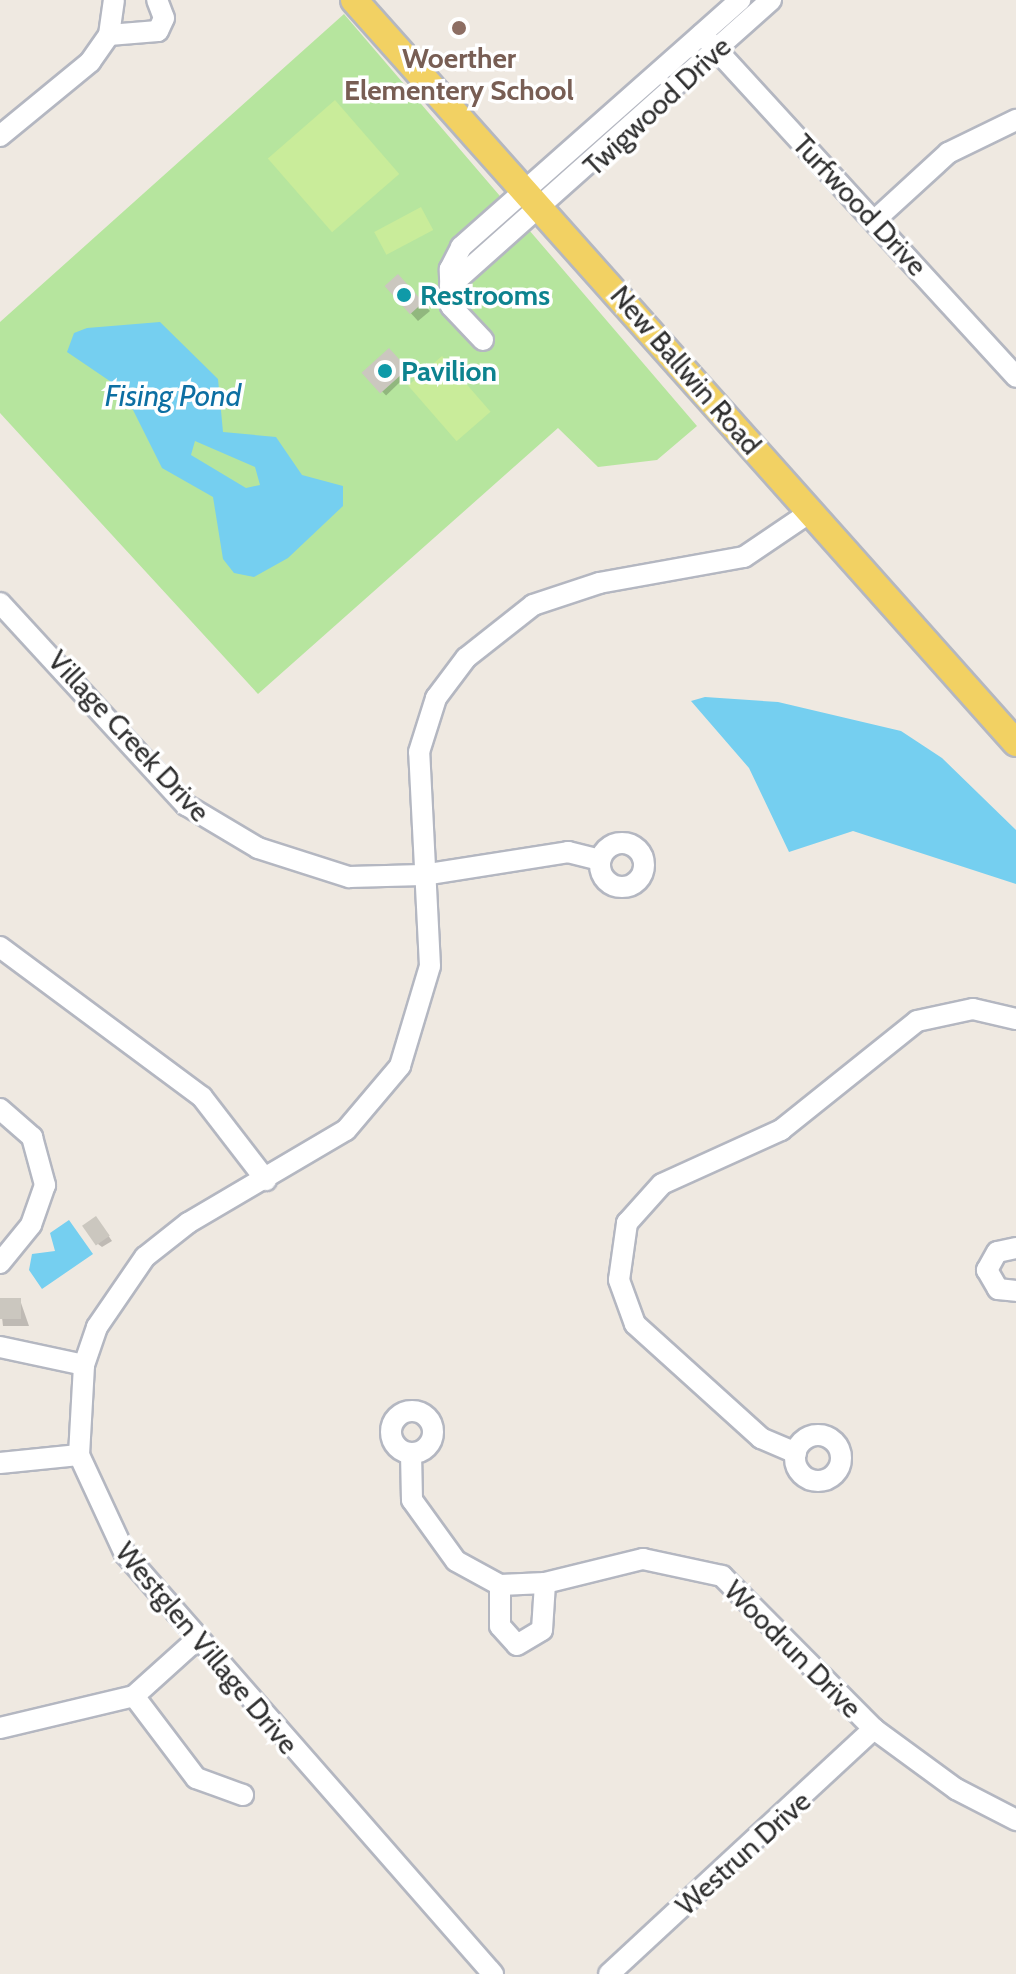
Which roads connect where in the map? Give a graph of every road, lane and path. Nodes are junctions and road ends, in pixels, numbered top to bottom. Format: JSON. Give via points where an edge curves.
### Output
{"nodes":[{"id":1,"x":114,"y":0,"type":"edge"},
{"id":2,"x":157,"y":0,"type":"edge"},
{"id":3,"x":354,"y":0,"type":"edge"},
{"id":4,"x":740,"y":0,"type":"edge"},
{"id":5,"x":771,"y":0,"type":"edge"},
{"id":6,"x":702,"y":34,"type":"junction"},
{"id":7,"x":109,"y":35,"type":"junction"},
{"id":8,"x":717,"y":52,"type":"junction"},
{"id":9,"x":1016,"y":120,"type":"edge"},
{"id":10,"x":0,"y":136,"type":"edge"},
{"id":11,"x":523,"y":187,"type":"junction"},
{"id":12,"x":543,"y":210,"type":"junction"},
{"id":13,"x":875,"y":220,"type":"junction"},
{"id":14,"x":450,"y":286,"type":"junction"},
{"id":15,"x":483,"y":340,"type":"dead end"},
{"id":16,"x":1016,"y":377,"type":"edge"},
{"id":17,"x":812,"y":511,"type":"junction"},
{"id":18,"x":0,"y":603,"type":"edge"},
{"id":19,"x":1016,"y":743,"type":"edge"},
{"id":20,"x":600,"y":860,"type":"dead end"},
{"id":21,"x":423,"y":875,"type":"junction"},
{"id":22,"x":0,"y":947,"type":"edge"},
{"id":23,"x":1016,"y":1019,"type":"edge"},
{"id":24,"x":0,"y":1109,"type":"edge"},
{"id":25,"x":266,"y":1180,"type":"junction"},
{"id":26,"x":1016,"y":1248,"type":"edge"},
{"id":27,"x":0,"y":1263,"type":"edge"},
{"id":28,"x":1016,"y":1291,"type":"edge"},
{"id":29,"x":0,"y":1347,"type":"edge"},
{"id":30,"x":84,"y":1365,"type":"junction"},
{"id":31,"x":411,"y":1453,"type":"dead end"},
{"id":32,"x":796,"y":1453,"type":"dead end"},
{"id":33,"x":79,"y":1455,"type":"junction"},
{"id":34,"x":0,"y":1463,"type":"edge"},
{"id":35,"x":545,"y":1583,"type":"junction"},
{"id":36,"x":500,"y":1585,"type":"junction"},
{"id":37,"x":195,"y":1641,"type":"junction"},
{"id":38,"x":134,"y":1696,"type":"junction"},
{"id":39,"x":0,"y":1728,"type":"edge"},
{"id":40,"x":874,"y":1729,"type":"junction"},
{"id":41,"x":243,"y":1795,"type":"dead end"},
{"id":42,"x":1016,"y":1820,"type":"edge"},
{"id":43,"x":493,"y":1974,"type":"edge"},
{"id":44,"x":609,"y":1974,"type":"edge"}],
"edges":[{"from":1,"to":7,"type":"street"},
{"from":2,"to":7,"type":"street","via":[[164,18],[158,31]]},
{"from":3,"to":11,"type":"main road","name":"New Ballwin Road","via":[[420,62]]},
{"from":4,"to":6,"type":"street","name":"Twigwood Drive"},
{"from":5,"to":8,"type":"street","name":"Twigwood Drive"},
{"from":6,"to":8,"type":"street","name":"Turfwood Drive"},
{"from":6,"to":11,"type":"street","name":"Twigwood Drive"},
{"from":7,"to":10,"type":"street","via":[[78,75]]},
{"from":8,"to":12,"type":"street","name":"Twigwood Drive"},
{"from":8,"to":13,"type":"street","name":"Turfwood Drive"},
{"from":9,"to":13,"type":"street","via":[[948,153]]},
{"from":11,"to":12,"type":"main road","name":"New Ballwin Road"},
{"from":11,"to":14,"type":"street","name":"Twigwood Drive","via":[[461,247]]},
{"from":12,"to":14,"type":"street","name":"Twigwood Drive"},
{"from":12,"to":17,"type":"main road","name":"New Ballwin Road"},
{"from":13,"to":16,"type":"street","name":"Turfwood Drive"},
{"from":14,"to":15,"type":"street","via":[[451,306]]},
{"from":17,"to":19,"type":"main road","name":"New Ballwin Road"},
{"from":17,"to":21,"type":"street","name":"Westglen Village Drive","via":[[744,557],[566,591],[487,635],[436,698],[423,738]]},
{"from":18,"to":21,"type":"street","name":"Village Creek Drive","via":[[209,823],[325,872]]},
{"from":20,"to":21,"type":"street","name":"Village Creek Drive","via":[[568,852]]},
{"from":21,"to":25,"type":"street","name":"Westglen Village Drive","via":[[430,966],[400,1066],[346,1130]]},
{"from":22,"to":25,"type":"street","via":[[202,1097]]},
{"from":23,"to":32,"type":"street","via":[[973,1009],[917,1021],[781,1130],[662,1184],[627,1223],[619,1280],[635,1324],[761,1438]]},
{"from":24,"to":27,"type":"street","via":[[32,1137],[45,1185],[31,1225]]},
{"from":25,"to":30,"type":"street","name":"Westglen Village Drive","via":[[188,1223],[145,1257],[97,1327]]},
{"from":26,"to":28,"type":"street","via":[[997,1252],[987,1270],[998,1289]]},
{"from":29,"to":30,"type":"street"},
{"from":30,"to":33,"type":"street","name":"Westglen Village Drive"},
{"from":31,"to":36,"type":"street","via":[[407,1480],[422,1521],[456,1561]]},
{"from":33,"to":34,"type":"street"},
{"from":33,"to":37,"type":"street","name":"Westglen Village Drive","via":[[106,1526]]},
{"from":35,"to":36,"type":"street","name":"Woodrun Drive"},
{"from":35,"to":36,"type":"street","via":[[542,1630],[517,1645],[500,1626]]},
{"from":35,"to":40,"type":"street","name":"Woodrun Drive","via":[[643,1559],[722,1576]]},
{"from":37,"to":38,"type":"street"},
{"from":37,"to":43,"type":"street","name":"Westglen Village Drive"},
{"from":38,"to":39,"type":"street"},
{"from":38,"to":41,"type":"street","via":[[196,1778]]},
{"from":40,"to":42,"type":"street","name":"Woodrun Drive","via":[[956,1789]]},
{"from":40,"to":44,"type":"street","name":"Westrun Drive"}]}
